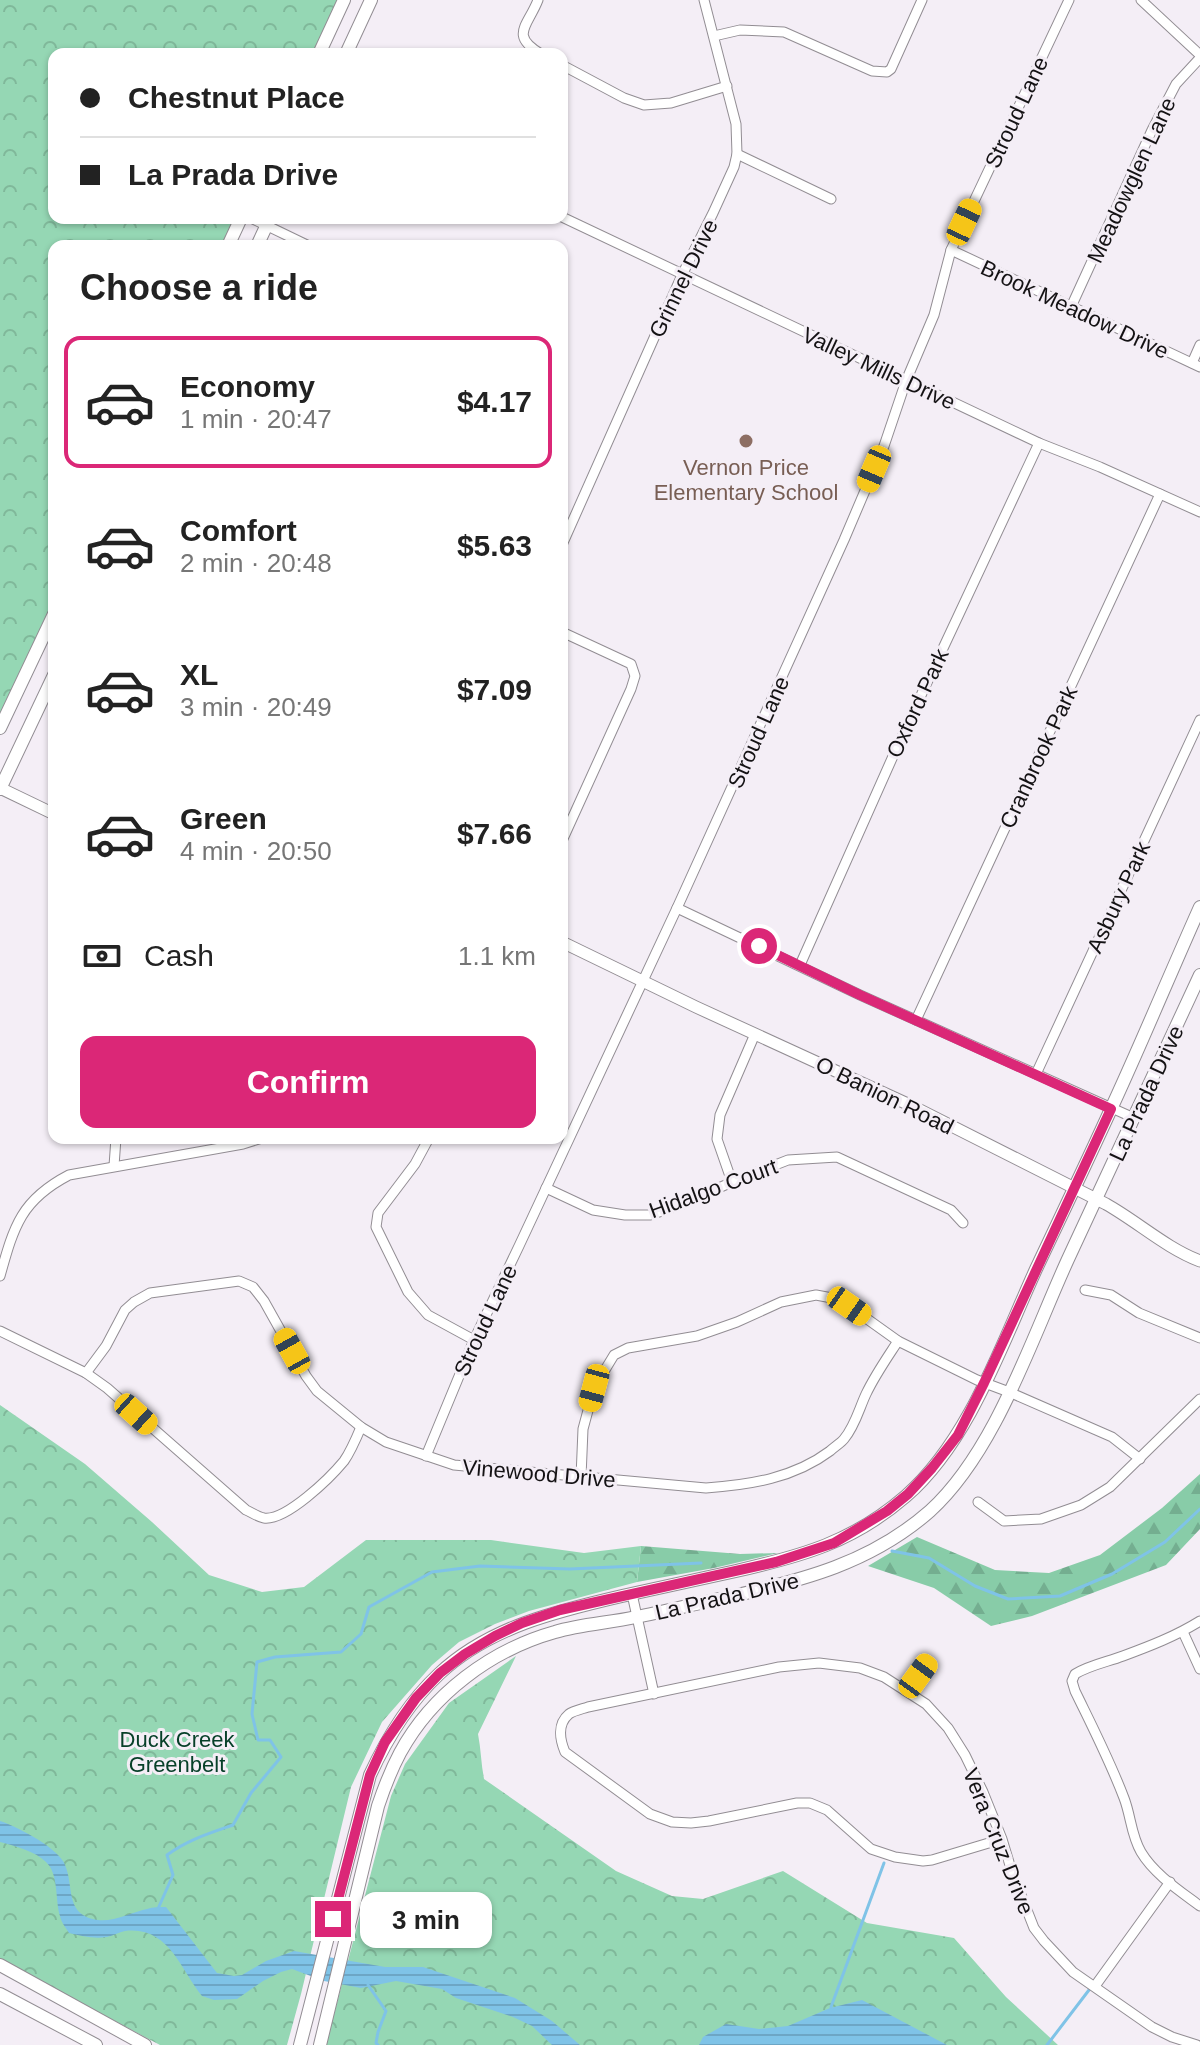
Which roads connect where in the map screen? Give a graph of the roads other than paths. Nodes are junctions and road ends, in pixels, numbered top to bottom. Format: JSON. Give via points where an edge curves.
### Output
{"nodes":[{"id":1,"x":344,"y":0,"type":"edge"},
{"id":2,"x":371,"y":0,"type":"edge"},
{"id":3,"x":538,"y":0,"type":"edge"},
{"id":4,"x":704,"y":0,"type":"edge"},
{"id":5,"x":922,"y":0,"type":"edge"},
{"id":6,"x":1069,"y":0,"type":"edge"},
{"id":7,"x":1141,"y":0,"type":"edge"},
{"id":8,"x":714,"y":36,"type":"junction"},
{"id":9,"x":322,"y":48,"type":"edge"},
{"id":10,"x":349,"y":48,"type":"edge"},
{"id":11,"x":531,"y":48,"type":"edge"},
{"id":12,"x":1200,"y":57,"type":"edge"},
{"id":13,"x":568,"y":68,"type":"edge"},
{"id":14,"x":727,"y":86,"type":"junction"},
{"id":15,"x":737,"y":154,"type":"junction"},
{"id":16,"x":831,"y":199,"type":"dead end"},
{"id":17,"x":568,"y":220,"type":"edge"},
{"id":18,"x":271,"y":224,"type":"edge"},
{"id":19,"x":299,"y":240,"type":"edge"},
{"id":20,"x":951,"y":250,"type":"junction"},
{"id":21,"x":682,"y":275,"type":"junction"},
{"id":22,"x":1071,"y":307,"type":"junction"},
{"id":23,"x":1200,"y":345,"type":"edge"},
{"id":24,"x":1196,"y":365,"type":"edge"},
{"id":25,"x":906,"y":381,"type":"junction"},
{"id":26,"x":1039,"y":443,"type":"junction"},
{"id":27,"x":1160,"y":494,"type":"junction"},
{"id":28,"x":1200,"y":512,"type":"edge"},
{"id":29,"x":568,"y":532,"type":"edge"},
{"id":30,"x":48,"y":627,"type":"edge"},
{"id":31,"x":568,"y":635,"type":"edge"},
{"id":32,"x":48,"y":688,"type":"edge"},
{"id":33,"x":1200,"y":720,"type":"edge"},
{"id":34,"x":0,"y":728,"type":"edge"},
{"id":35,"x":0,"y":788,"type":"edge"},
{"id":36,"x":48,"y":811,"type":"edge"},
{"id":37,"x":568,"y":828,"type":"edge"},
{"id":38,"x":1200,"y":907,"type":"edge"},
{"id":39,"x":677,"y":908,"type":"junction"},
{"id":40,"x":568,"y":945,"type":"edge"},
{"id":41,"x":800,"y":965,"type":"junction"},
{"id":42,"x":1200,"y":975,"type":"edge"},
{"id":43,"x":643,"y":980,"type":"junction"},
{"id":44,"x":916,"y":1020,"type":"junction"},
{"id":45,"x":755,"y":1034,"type":"junction"},
{"id":46,"x":1036,"y":1074,"type":"junction"},
{"id":47,"x":1111,"y":1109,"type":"junction"},
{"id":48,"x":1134,"y":1118,"type":"junction"},
{"id":49,"x":568,"y":1141,"type":"edge"},
{"id":50,"x":116,"y":1144,"type":"edge"},
{"id":51,"x":243,"y":1144,"type":"edge"},
{"id":52,"x":426,"y":1144,"type":"edge"},
{"id":53,"x":567,"y":1144,"type":"edge"},
{"id":54,"x":114,"y":1166,"type":"junction"},
{"id":55,"x":732,"y":1182,"type":"junction"},
{"id":56,"x":546,"y":1188,"type":"junction"},
{"id":57,"x":1074,"y":1188,"type":"junction"},
{"id":58,"x":1096,"y":1199,"type":"junction"},
{"id":59,"x":963,"y":1223,"type":"dead end"},
{"id":60,"x":1200,"y":1261,"type":"edge"},
{"id":61,"x":0,"y":1276,"type":"edge"},
{"id":62,"x":1085,"y":1290,"type":"dead end"},
{"id":63,"x":0,"y":1331,"type":"edge"},
{"id":64,"x":1200,"y":1338,"type":"edge"},
{"id":65,"x":474,"y":1340,"type":"junction"},
{"id":66,"x":898,"y":1341,"type":"junction"},
{"id":67,"x":86,"y":1373,"type":"junction"},
{"id":68,"x":984,"y":1383,"type":"junction"},
{"id":69,"x":1009,"y":1392,"type":"junction"},
{"id":70,"x":1200,"y":1399,"type":"edge"},
{"id":71,"x":361,"y":1427,"type":"junction"},
{"id":72,"x":426,"y":1456,"type":"junction"},
{"id":73,"x":1140,"y":1459,"type":"junction"},
{"id":74,"x":581,"y":1477,"type":"junction"},
{"id":75,"x":978,"y":1502,"type":"dead end"},
{"id":76,"x":632,"y":1594,"type":"junction"},
{"id":77,"x":637,"y":1617,"type":"junction"},
{"id":78,"x":1200,"y":1621,"type":"edge"},
{"id":79,"x":1183,"y":1632,"type":"junction"},
{"id":80,"x":928,"y":1662,"type":"dead end"},
{"id":81,"x":1200,"y":1669,"type":"edge"},
{"id":82,"x":908,"y":1691,"type":"junction"},
{"id":83,"x":654,"y":1694,"type":"junction"},
{"id":84,"x":1002,"y":1839,"type":"junction"},
{"id":85,"x":1170,"y":1882,"type":"junction"},
{"id":86,"x":1200,"y":1906,"type":"edge"},
{"id":87,"x":0,"y":1965,"type":"edge"},
{"id":88,"x":1095,"y":1986,"type":"junction"},
{"id":89,"x":0,"y":1994,"type":"edge"},
{"id":90,"x":322,"y":2039,"type":"edge"},
{"id":91,"x":96,"y":2045,"type":"edge"},
{"id":92,"x":145,"y":2045,"type":"edge"},
{"id":93,"x":300,"y":2045,"type":"edge"},
{"id":94,"x":1197,"y":2045,"type":"edge"}],
"edges":[{"from":1,"to":9,"type":"main road"},
{"from":2,"to":10,"type":"main road"},
{"from":3,"to":11,"type":"street","via":[[522,29]]},
{"from":4,"to":8,"type":"street","name":"Grinnel Drive"},
{"from":5,"to":8,"type":"street","via":[[887,72],[872,71],[784,32],[740,30]]},
{"from":6,"to":20,"type":"street","name":"Stroud Lane"},
{"from":7,"to":12,"type":"street"},
{"from":8,"to":14,"type":"street","name":"Grinnel Drive"},
{"from":12,"to":22,"type":"street","name":"Meadowglen Lane","via":[[1176,84],[1152,130]]},
{"from":13,"to":14,"type":"street","via":[[644,105],[671,103]]},
{"from":14,"to":15,"type":"street","name":"Grinnel Drive"},
{"from":15,"to":16,"type":"street"},
{"from":15,"to":21,"type":"street","name":"Grinnel Drive"},
{"from":17,"to":21,"type":"street","name":"Valley Mills Drive"},
{"from":18,"to":19,"type":"street"},
{"from":20,"to":22,"type":"street","name":"Brook Meadow Drive"},
{"from":20,"to":25,"type":"street","name":"Stroud Lane","via":[[934,315]]},
{"from":21,"to":25,"type":"street","name":"Valley Mills Drive"},
{"from":21,"to":29,"type":"street","name":"Grinnel Drive"},
{"from":22,"to":24,"type":"street","name":"Brook Meadow Drive"},
{"from":23,"to":24,"type":"street"},
{"from":25,"to":26,"type":"street","name":"Valley Mills Drive"},
{"from":25,"to":39,"type":"street","name":"Stroud Lane","via":[[844,540]]},
{"from":26,"to":27,"type":"street","name":"Valley Mills Drive"},
{"from":26,"to":41,"type":"street","name":"Oxford Park"},
{"from":27,"to":28,"type":"street","name":"Valley Mills Drive"},
{"from":27,"to":44,"type":"street","name":"Cranbrook Park"},
{"from":30,"to":34,"type":"main road"},
{"from":31,"to":37,"type":"street","via":[[631,664],[635,676]]},
{"from":32,"to":35,"type":"main road"},
{"from":33,"to":46,"type":"street","name":"Asbury Park"},
{"from":35,"to":36,"type":"street"},
{"from":38,"to":47,"type":"main road","name":"La Prada Drive"},
{"from":39,"to":41,"type":"street"},
{"from":39,"to":43,"type":"street","name":"Stroud Lane"},
{"from":40,"to":43,"type":"street","name":"O Banion Road"},
{"from":41,"to":44,"type":"street"},
{"from":42,"to":48,"type":"main road","name":"La Prada Drive"},
{"from":43,"to":45,"type":"street","name":"O Banion Road"},
{"from":43,"to":49,"type":"street","name":"Stroud Lane"},
{"from":44,"to":46,"type":"street"},
{"from":45,"to":55,"type":"street","via":[[720,1115],[717,1139]]},
{"from":45,"to":57,"type":"street","name":"O Banion Road"},
{"from":46,"to":47,"type":"street"},
{"from":47,"to":48,"type":"street"},
{"from":47,"to":57,"type":"main road","name":"La Prada Drive"},
{"from":48,"to":58,"type":"main road","name":"La Prada Drive"},
{"from":50,"to":54,"type":"street"},
{"from":51,"to":54,"type":"street"},
{"from":52,"to":65,"type":"street","via":[[378,1213],[376,1227],[408,1292],[428,1315]]},
{"from":53,"to":56,"type":"street","name":"Stroud Lane"},
{"from":54,"to":61,"type":"street","via":[[69,1175],[29,1204],[16,1224]]},
{"from":55,"to":56,"type":"street","name":"Hidalgo Court","via":[[650,1215],[593,1210]]},
{"from":55,"to":59,"type":"street","name":"Hidalgo Court","via":[[788,1160],[837,1157],[951,1210]]},
{"from":56,"to":65,"type":"street","name":"Stroud Lane"},
{"from":57,"to":58,"type":"street","name":"O Banion Road"},
{"from":57,"to":68,"type":"main road","name":"La Prada Drive"},
{"from":58,"to":60,"type":"street","name":"O Banion Road"},
{"from":58,"to":69,"type":"main road","name":"La Prada Drive"},
{"from":62,"to":64,"type":"street","via":[[1111,1295],[1139,1313]]},
{"from":63,"to":67,"type":"street"},
{"from":65,"to":72,"type":"street","name":"Stroud Lane"},
{"from":66,"to":68,"type":"street"},
{"from":66,"to":74,"type":"street","name":"Vinewood Drive","via":[[844,1439],[799,1469],[771,1480],[706,1488]]},
{"from":66,"to":74,"type":"street","via":[[849,1306],[816,1295],[781,1302],[697,1336],[628,1348],[614,1355],[594,1388],[583,1429]]},
{"from":67,"to":71,"type":"street","via":[[246,1510],[265,1518],[286,1513],[320,1485],[343,1462]]},
{"from":67,"to":71,"type":"street","name":"Vinewood Drive","via":[[134,1302],[150,1293],[239,1281],[253,1287],[264,1301],[317,1391]]},
{"from":68,"to":69,"type":"street"},
{"from":68,"to":76,"type":"main road","name":"La Prada Drive","via":[[958,1435],[932,1468],[908,1494],[857,1531],[776,1562]]},
{"from":69,"to":73,"type":"street","via":[[1112,1437]]},
{"from":69,"to":77,"type":"main road","name":"La Prada Drive","via":[[977,1454],[932,1509],[908,1529],[864,1555],[797,1581]]},
{"from":70,"to":73,"type":"street"},
{"from":71,"to":72,"type":"street","name":"Vinewood Drive"},
{"from":72,"to":74,"type":"street","name":"Vinewood Drive","via":[[454,1465]]},
{"from":73,"to":75,"type":"street","via":[[1081,1505],[1041,1519],[1004,1521]]},
{"from":76,"to":77,"type":"street"},
{"from":76,"to":93,"type":"main road","name":"La Prada Drive","via":[[522,1623],[465,1654],[416,1698],[385,1742],[370,1775]]},
{"from":77,"to":83,"type":"street"},
{"from":77,"to":90,"type":"main road","name":"La Prada Drive","via":[[558,1631],[505,1651],[473,1671],[424,1718],[401,1751],[378,1806]]},
{"from":78,"to":79,"type":"street"},
{"from":79,"to":81,"type":"street"},
{"from":79,"to":85,"type":"street","via":[[1084,1668],[1072,1681],[1110,1762],[1141,1853]]},
{"from":80,"to":82,"type":"street"},
{"from":82,"to":83,"type":"street","name":"Vera Cruz Drive","via":[[860,1668],[819,1663]]},
{"from":82,"to":84,"type":"street","name":"Vera Cruz Drive","via":[[948,1728]]},
{"from":83,"to":84,"type":"street","name":"Vera Cruz Drive","via":[[569,1714],[560,1740],[565,1752],[650,1814],[691,1823],[810,1803],[827,1810],[871,1849],[923,1861]]},
{"from":84,"to":88,"type":"street","name":"Vera Cruz Drive","via":[[1034,1928],[1073,1972]]},
{"from":85,"to":86,"type":"street"},
{"from":85,"to":88,"type":"street"},
{"from":87,"to":92,"type":"main road"},
{"from":88,"to":94,"type":"street","name":"Vera Cruz Drive","via":[[1152,2027]]},
{"from":89,"to":91,"type":"main road"}]}
